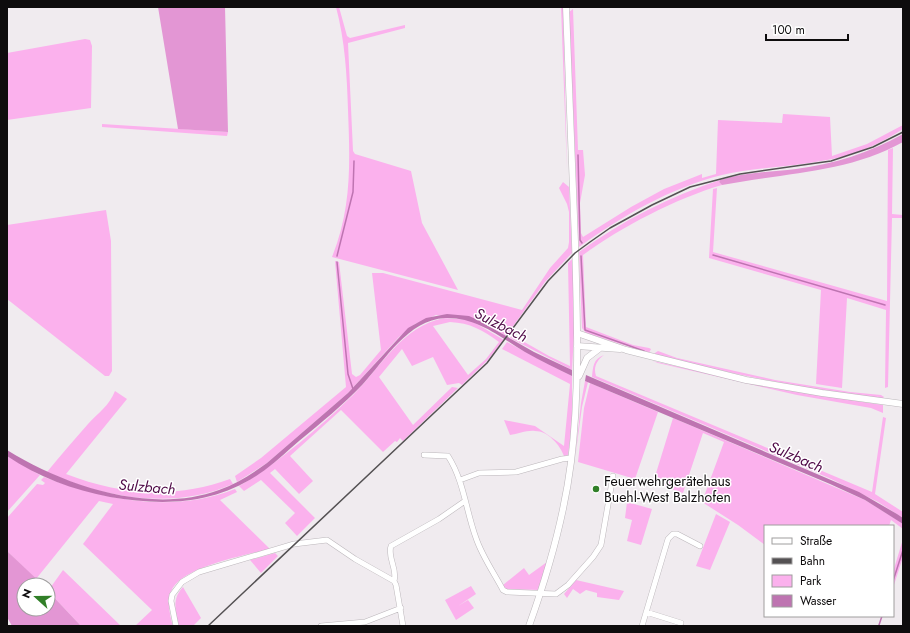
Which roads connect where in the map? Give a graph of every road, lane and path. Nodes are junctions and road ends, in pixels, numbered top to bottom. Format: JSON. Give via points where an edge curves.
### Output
{"nodes":[{"id":1,"x":566,"y":7,"type":"edge"},
{"id":2,"x":577,"y":333,"type":"junction"},
{"id":3,"x":577,"y":346,"type":"junction"},
{"id":4,"x":600,"y":348,"type":"junction"},
{"id":5,"x":626,"y":350,"type":"junction"},
{"id":6,"x":579,"y":369,"type":"junction"},
{"id":7,"x":903,"y":404,"type":"edge"},
{"id":8,"x":424,"y":454,"type":"dead end"},
{"id":9,"x":571,"y":458,"type":"junction"},
{"id":10,"x":613,"y":476,"type":"dead end"},
{"id":11,"x":460,"y":480,"type":"junction"},
{"id":12,"x":465,"y":501,"type":"junction"},
{"id":13,"x":700,"y":546,"type":"dead end"},
{"id":14,"x":394,"y":581,"type":"junction"},
{"id":15,"x":540,"y":593,"type":"junction"},
{"id":16,"x":401,"y":608,"type":"junction"},
{"id":17,"x":646,"y":612,"type":"junction"},
{"id":18,"x":681,"y":623,"type":"dead end"},
{"id":19,"x":176,"y":626,"type":"edge"},
{"id":20,"x":321,"y":626,"type":"edge"},
{"id":21,"x":403,"y":626,"type":"edge"},
{"id":22,"x":529,"y":626,"type":"edge"},
{"id":23,"x":642,"y":626,"type":"edge"}],
"edges":[{"from":1,"to":2,"type":"street"},
{"from":2,"to":3,"type":"street"},
{"from":2,"to":5,"type":"street"},
{"from":3,"to":4,"type":"street"},
{"from":3,"to":6,"type":"street"},
{"from":4,"to":5,"type":"street"},
{"from":4,"to":6,"type":"street","via":[[587,358]]},
{"from":5,"to":7,"type":"street","via":[[746,380],[822,394]]},
{"from":6,"to":9,"type":"street"},
{"from":8,"to":11,"type":"street","via":[[448,456]]},
{"from":9,"to":11,"type":"street","via":[[516,472],[479,473]]},
{"from":9,"to":15,"type":"street","via":[[562,512]]},
{"from":10,"to":15,"type":"street","via":[[604,534],[598,551],[561,592]]},
{"from":11,"to":12,"type":"street"},
{"from":12,"to":14,"type":"street","via":[[391,546],[396,577]]},
{"from":12,"to":15,"type":"street","via":[[476,539],[503,590]]},
{"from":13,"to":17,"type":"street","via":[[677,534],[670,536]]},
{"from":14,"to":16,"type":"street"},
{"from":14,"to":19,"type":"street","via":[[327,540],[294,544],[190,576],[178,586],[172,596]]},
{"from":15,"to":22,"type":"street"},
{"from":16,"to":20,"type":"street","via":[[365,622]]},
{"from":16,"to":21,"type":"street"},
{"from":17,"to":18,"type":"street"},
{"from":17,"to":23,"type":"street"}]}
